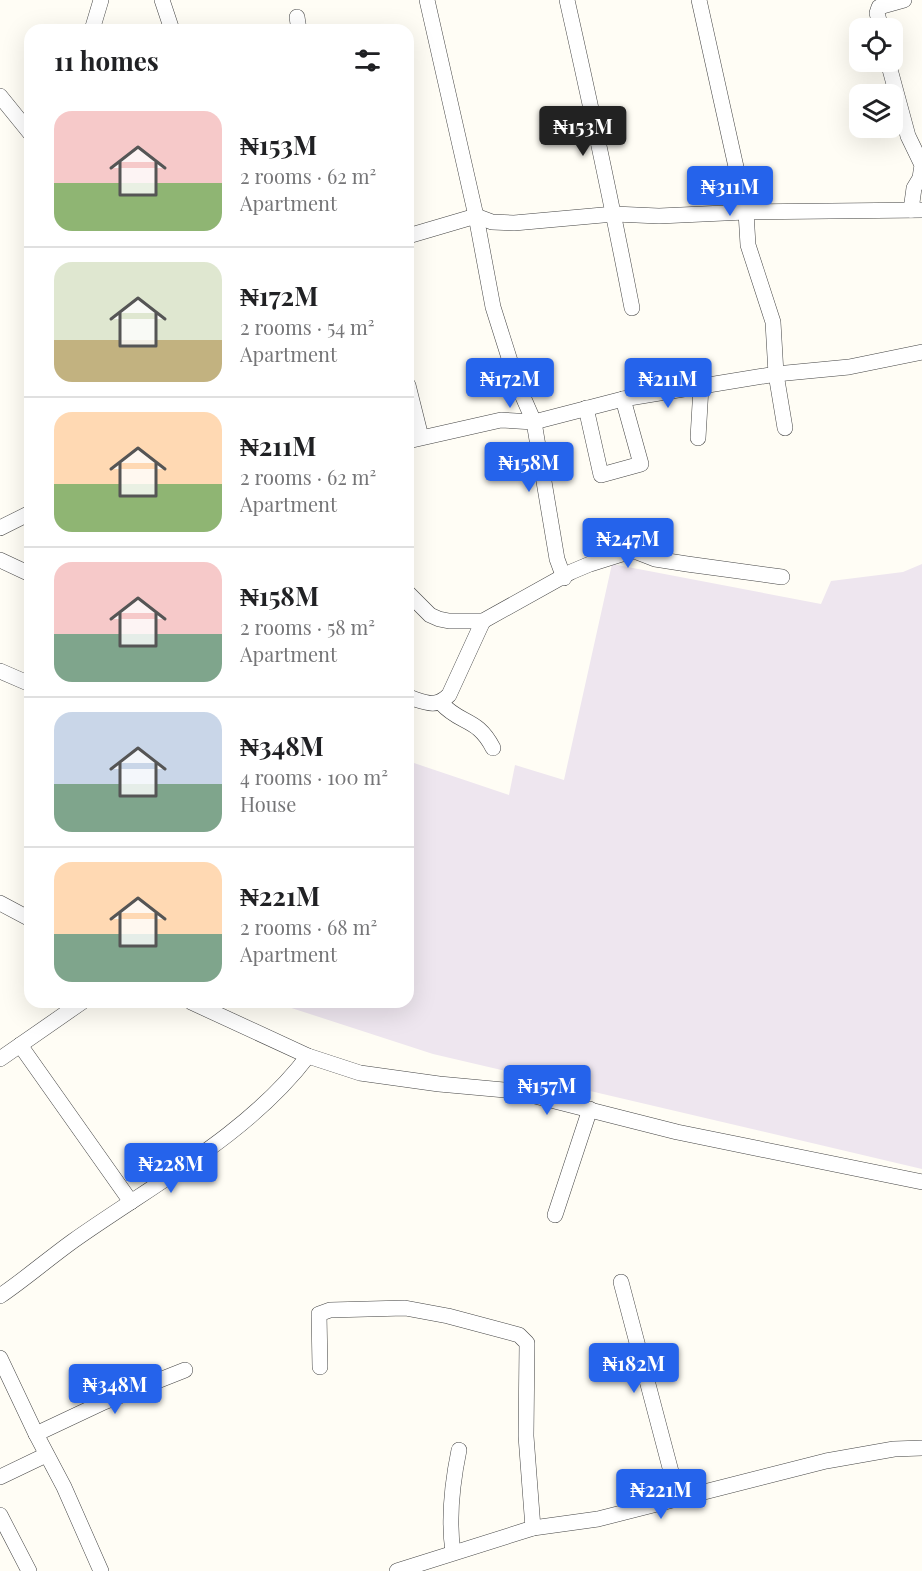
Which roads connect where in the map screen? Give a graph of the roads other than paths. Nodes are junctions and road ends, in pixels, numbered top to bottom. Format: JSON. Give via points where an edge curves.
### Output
{"nodes":[{"id":1,"x":101,"y":0,"type":"edge"},
{"id":2,"x":162,"y":0,"type":"edge"},
{"id":3,"x":427,"y":0,"type":"edge"},
{"id":4,"x":567,"y":0,"type":"edge"},
{"id":5,"x":699,"y":0,"type":"edge"},
{"id":6,"x":904,"y":0,"type":"edge"},
{"id":7,"x":878,"y":18,"type":"edge"},
{"id":8,"x":94,"y":24,"type":"edge"},
{"id":9,"x":170,"y":24,"type":"edge"},
{"id":10,"x":891,"y":72,"type":"edge"},
{"id":11,"x":0,"y":96,"type":"edge"},
{"id":12,"x":24,"y":126,"type":"edge"},
{"id":13,"x":917,"y":210,"type":"edge"},
{"id":14,"x":746,"y":212,"type":"junction"},
{"id":15,"x":614,"y":214,"type":"junction"},
{"id":16,"x":476,"y":216,"type":"junction"},
{"id":17,"x":414,"y":234,"type":"edge"},
{"id":18,"x":632,"y":308,"type":"dead end"},
{"id":19,"x":922,"y":352,"type":"edge"},
{"id":20,"x":776,"y":374,"type":"junction"},
{"id":21,"x":701,"y":387,"type":"junction"},
{"id":22,"x":623,"y":399,"type":"junction"},
{"id":23,"x":586,"y":408,"type":"junction"},
{"id":24,"x":534,"y":422,"type":"junction"},
{"id":25,"x":784,"y":428,"type":"dead end"},
{"id":26,"x":698,"y":438,"type":"dead end"},
{"id":27,"x":415,"y":439,"type":"edge"},
{"id":28,"x":24,"y":516,"type":"edge"},
{"id":29,"x":0,"y":528,"type":"edge"},
{"id":30,"x":0,"y":560,"type":"edge"},
{"id":31,"x":24,"y":571,"type":"edge"},
{"id":32,"x":782,"y":577,"type":"dead end"},
{"id":33,"x":564,"y":578,"type":"junction"},
{"id":34,"x":414,"y":599,"type":"edge"},
{"id":35,"x":483,"y":621,"type":"junction"},
{"id":36,"x":0,"y":671,"type":"edge"},
{"id":37,"x":24,"y":681,"type":"edge"},
{"id":38,"x":414,"y":699,"type":"edge"},
{"id":39,"x":441,"y":703,"type":"junction"},
{"id":40,"x":493,"y":748,"type":"dead end"},
{"id":41,"x":0,"y":903,"type":"edge"},
{"id":42,"x":24,"y":916,"type":"edge"},
{"id":43,"x":73,"y":1008,"type":"edge"},
{"id":44,"x":204,"y":1008,"type":"edge"},
{"id":45,"x":20,"y":1045,"type":"junction"},
{"id":46,"x":308,"y":1056,"type":"junction"},
{"id":47,"x":0,"y":1059,"type":"edge"},
{"id":48,"x":590,"y":1109,"type":"junction"},
{"id":49,"x":922,"y":1182,"type":"edge"},
{"id":50,"x":131,"y":1202,"type":"junction"},
{"id":51,"x":555,"y":1215,"type":"dead end"},
{"id":52,"x":621,"y":1282,"type":"dead end"},
{"id":53,"x":0,"y":1296,"type":"edge"},
{"id":54,"x":0,"y":1358,"type":"edge"},
{"id":55,"x":320,"y":1367,"type":"dead end"},
{"id":56,"x":185,"y":1370,"type":"dead end"},
{"id":57,"x":36,"y":1434,"type":"junction"},
{"id":58,"x":922,"y":1448,"type":"edge"},
{"id":59,"x":459,"y":1450,"type":"dead end"},
{"id":60,"x":46,"y":1455,"type":"junction"},
{"id":61,"x":0,"y":1477,"type":"edge"},
{"id":62,"x":678,"y":1498,"type":"junction"},
{"id":63,"x":0,"y":1515,"type":"edge"},
{"id":64,"x":532,"y":1528,"type":"junction"},
{"id":65,"x":453,"y":1552,"type":"junction"},
{"id":66,"x":29,"y":1571,"type":"edge"},
{"id":67,"x":101,"y":1571,"type":"edge"},
{"id":68,"x":397,"y":1571,"type":"edge"}],
"edges":[{"from":1,"to":8,"type":"street"},
{"from":2,"to":9,"type":"street"},
{"from":3,"to":16,"type":"street"},
{"from":4,"to":15,"type":"street"},
{"from":5,"to":14,"type":"street"},
{"from":6,"to":7,"type":"street","via":[[879,7]]},
{"from":10,"to":13,"type":"street","via":[[908,136],[921,165],[914,189]]},
{"from":11,"to":12,"type":"street"},
{"from":13,"to":14,"type":"street"},
{"from":14,"to":15,"type":"street"},
{"from":14,"to":20,"type":"street","via":[[748,245],[773,322]]},
{"from":15,"to":16,"type":"street","via":[[514,223],[492,222]]},
{"from":15,"to":18,"type":"street"},
{"from":16,"to":17,"type":"street"},
{"from":16,"to":24,"type":"street","via":[[493,307]]},
{"from":19,"to":20,"type":"street","via":[[849,367]]},
{"from":20,"to":21,"type":"street"},
{"from":20,"to":25,"type":"street"},
{"from":21,"to":22,"type":"street"},
{"from":21,"to":26,"type":"street"},
{"from":22,"to":23,"type":"street"},
{"from":22,"to":23,"type":"street","via":[[641,464],[601,475]]},
{"from":23,"to":24,"type":"street"},
{"from":24,"to":27,"type":"street","via":[[501,420]]},
{"from":24,"to":33,"type":"street","via":[[557,560]]},
{"from":28,"to":29,"type":"street"},
{"from":30,"to":31,"type":"street"},
{"from":32,"to":33,"type":"street","via":[[628,552],[590,564]]},
{"from":33,"to":35,"type":"street"},
{"from":34,"to":35,"type":"street","via":[[439,619]]},
{"from":35,"to":39,"type":"street"},
{"from":36,"to":37,"type":"street"},
{"from":38,"to":39,"type":"street"},
{"from":39,"to":40,"type":"street","via":[[449,712],[481,729]]},
{"from":41,"to":42,"type":"street"},
{"from":43,"to":45,"type":"street"},
{"from":44,"to":46,"type":"street"},
{"from":45,"to":47,"type":"street"},
{"from":45,"to":50,"type":"street"},
{"from":46,"to":48,"type":"street","via":[[360,1073],[515,1090]]},
{"from":46,"to":50,"type":"street","via":[[248,1118]]},
{"from":48,"to":49,"type":"street","via":[[677,1132]]},
{"from":48,"to":51,"type":"street"},
{"from":50,"to":53,"type":"street"},
{"from":52,"to":62,"type":"street"},
{"from":54,"to":57,"type":"street"},
{"from":55,"to":64,"type":"street","via":[[319,1314],[330,1310],[405,1308],[519,1335],[527,1343],[526,1436]]},
{"from":56,"to":57,"type":"street"},
{"from":57,"to":60,"type":"street"},
{"from":58,"to":62,"type":"street","via":[[826,1461]]},
{"from":59,"to":65,"type":"street","via":[[449,1529]]},
{"from":60,"to":61,"type":"street"},
{"from":60,"to":67,"type":"street"},
{"from":62,"to":64,"type":"street","via":[[598,1519]]},
{"from":63,"to":66,"type":"street"},
{"from":64,"to":65,"type":"street"},
{"from":65,"to":68,"type":"street"}]}
